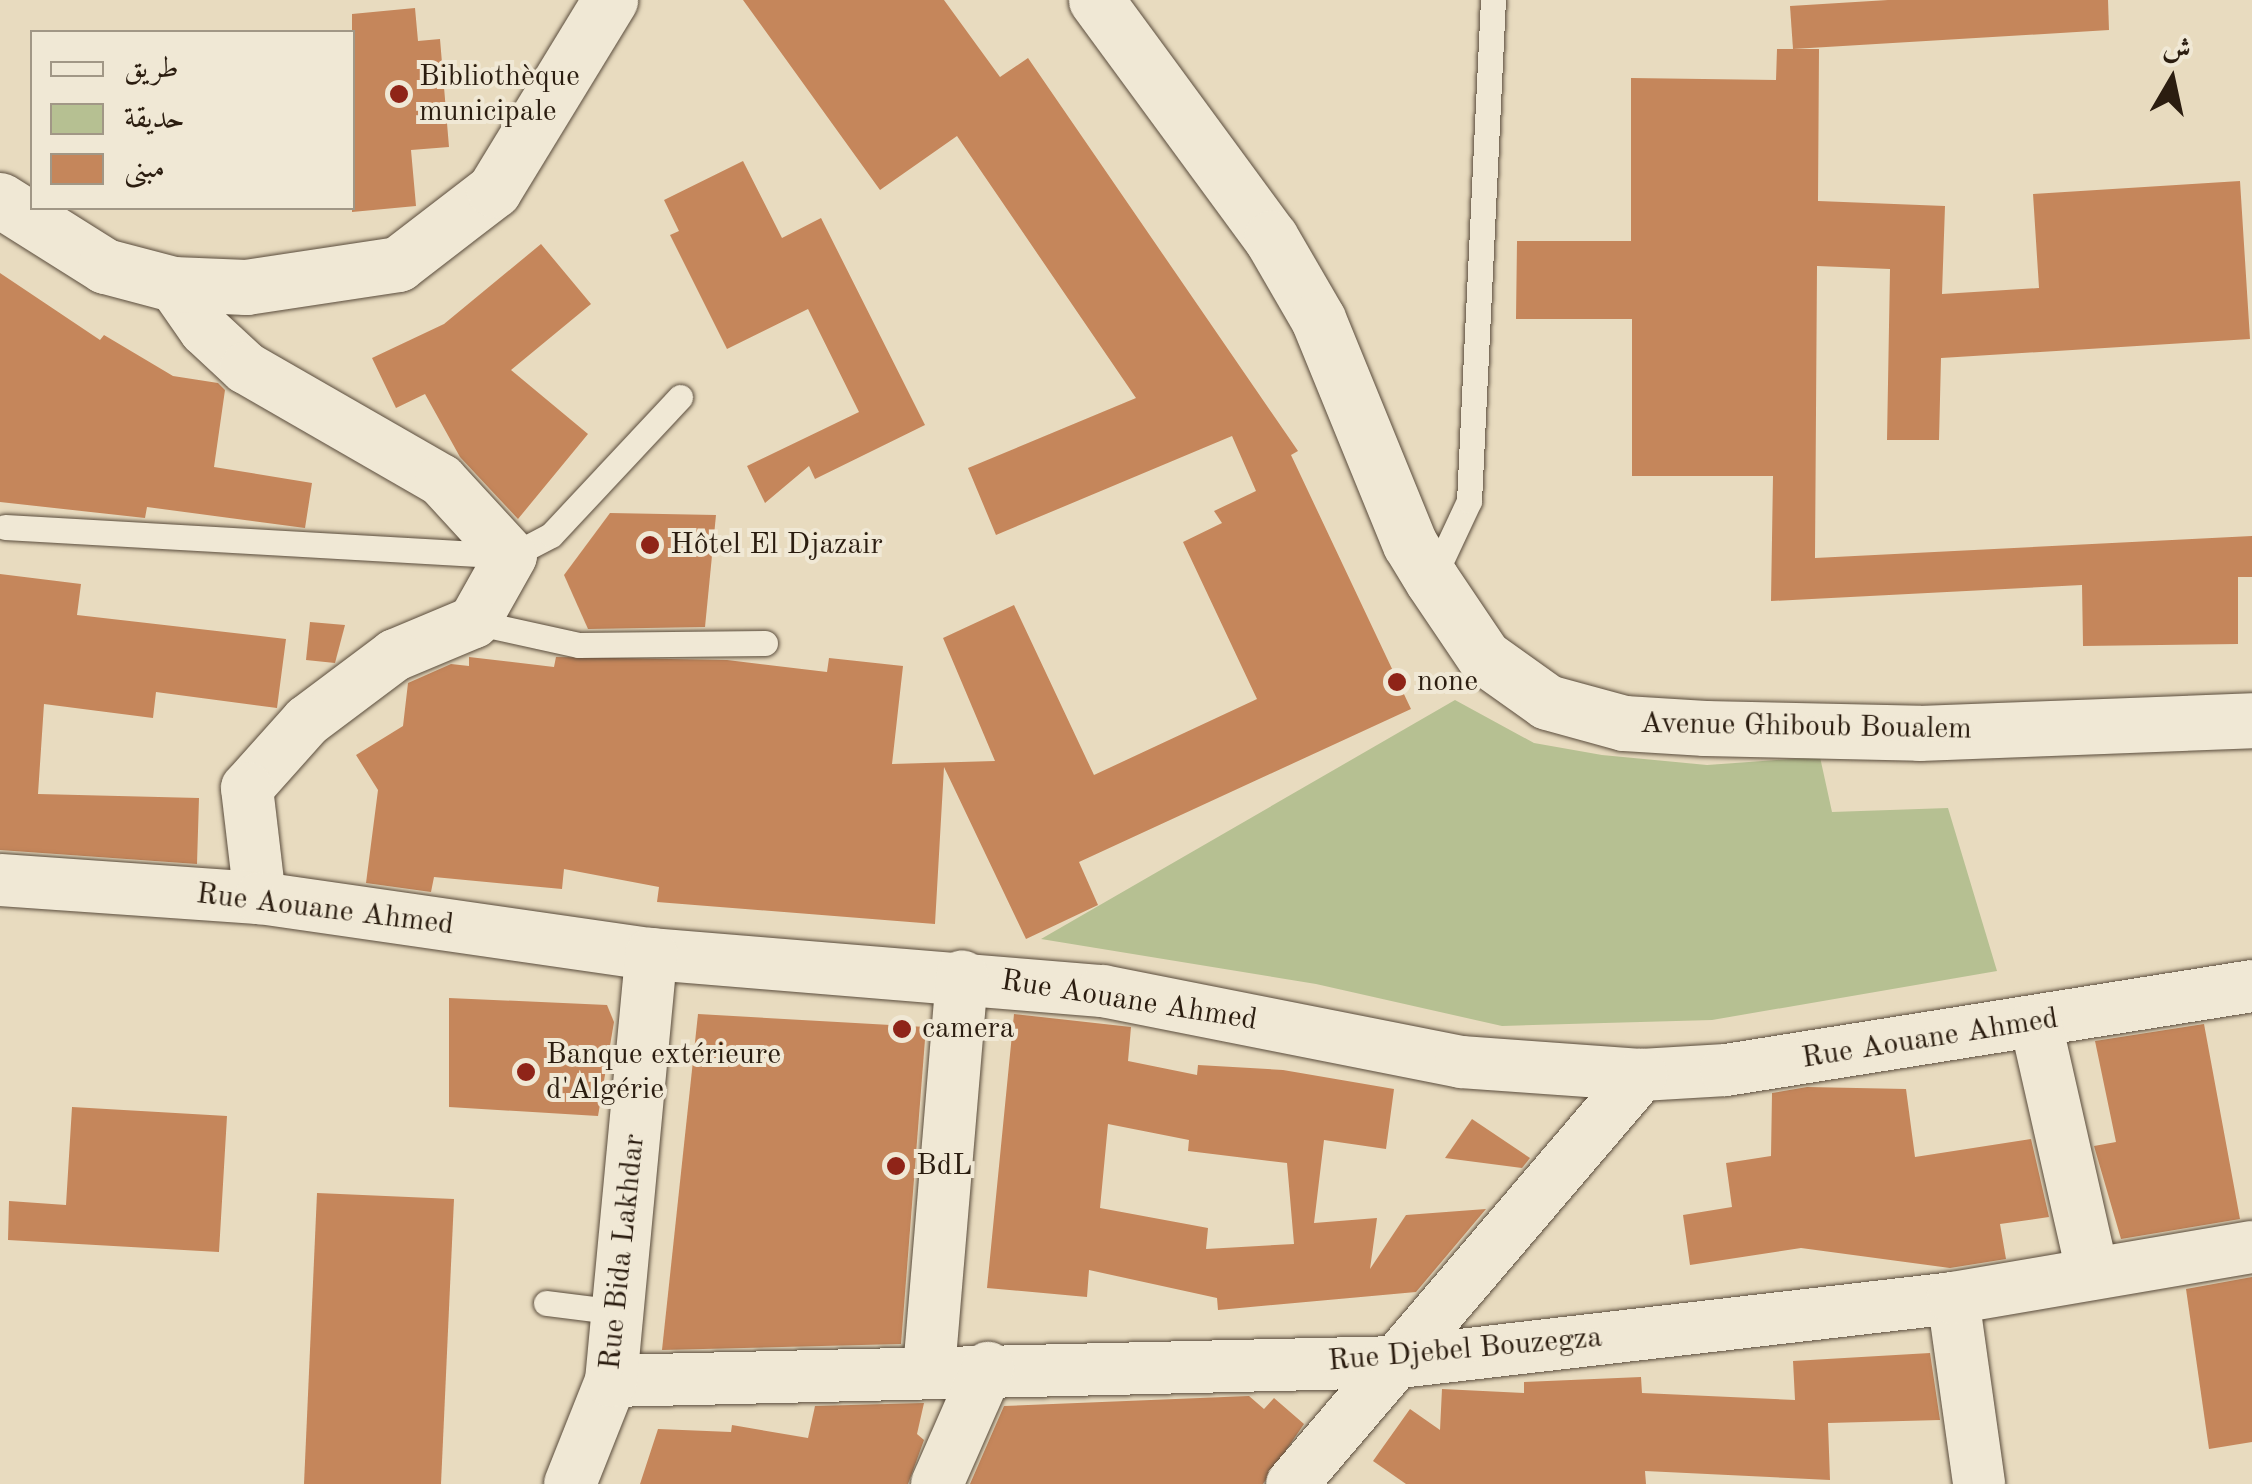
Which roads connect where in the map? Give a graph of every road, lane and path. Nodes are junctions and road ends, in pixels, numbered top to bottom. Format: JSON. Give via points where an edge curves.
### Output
{"nodes":[{"id":1,"x":610,"y":0,"type":"edge"},
{"id":2,"x":1096,"y":0,"type":"edge"},
{"id":3,"x":1493,"y":0,"type":"edge"},
{"id":4,"x":0,"y":200,"type":"edge"},
{"id":5,"x":173,"y":284,"type":"junction"},
{"id":6,"x":680,"y":397,"type":"dead end"},
{"id":7,"x":5,"y":527,"type":"dead end"},
{"id":8,"x":511,"y":556,"type":"junction"},
{"id":9,"x":1432,"y":580,"type":"junction"},
{"id":10,"x":474,"y":622,"type":"junction"},
{"id":11,"x":765,"y":643,"type":"dead end"},
{"id":12,"x":2252,"y":720,"type":"edge"},
{"id":13,"x":0,"y":880,"type":"edge"},
{"id":14,"x":260,"y":898,"type":"junction"},
{"id":15,"x":651,"y":954,"type":"junction"},
{"id":16,"x":962,"y":976,"type":"junction"},
{"id":17,"x":2252,"y":986,"type":"edge"},
{"id":18,"x":2036,"y":1024,"type":"junction"},
{"id":19,"x":1640,"y":1075,"type":"junction"},
{"id":20,"x":2252,"y":1247,"type":"edge"},
{"id":21,"x":2092,"y":1271,"type":"junction"},
{"id":22,"x":1953,"y":1298,"type":"junction"},
{"id":23,"x":546,"y":1302,"type":"dead end"},
{"id":24,"x":618,"y":1312,"type":"junction"},
{"id":25,"x":1400,"y":1362,"type":"junction"},
{"id":26,"x":988,"y":1368,"type":"junction"},
{"id":27,"x":929,"y":1370,"type":"junction"},
{"id":28,"x":611,"y":1381,"type":"junction"},
{"id":29,"x":570,"y":1484,"type":"edge"},
{"id":30,"x":937,"y":1484,"type":"edge"},
{"id":31,"x":1292,"y":1484,"type":"edge"},
{"id":32,"x":1979,"y":1484,"type":"edge"}],
"edges":[{"from":1,"to":5,"type":"main road","via":[[494,190],[453,229],[398,264],[342,278]]},
{"from":2,"to":9,"type":"main road","name":"Avenue Ghiboub Boualem","via":[[1290,271]]},
{"from":3,"to":9,"type":"lane","via":[[1469,500]]},
{"from":4,"to":5,"type":"main road","via":[[105,266]]},
{"from":5,"to":8,"type":"street","via":[[205,330],[246,368],[442,480]]},
{"from":6,"to":8,"type":"lane","via":[[551,535]]},
{"from":7,"to":8,"type":"lane"},
{"from":8,"to":10,"type":"street"},
{"from":9,"to":12,"type":"main road","name":"Avenue Ghiboub Boualem","via":[[1484,657],[1546,702],[1624,722],[1919,733]]},
{"from":10,"to":11,"type":"lane","via":[[579,646]]},
{"from":10,"to":14,"type":"street","via":[[396,655],[307,722],[247,788]]},
{"from":13,"to":14,"type":"street","name":"Rue Aouane Ahmed"},
{"from":14,"to":15,"type":"street","name":"Rue Aouane Ahmed"},
{"from":15,"to":16,"type":"street","name":"Rue Aouane Ahmed"},
{"from":15,"to":24,"type":"street","name":"Rue Bida Lakhdar"},
{"from":16,"to":19,"type":"street","name":"Rue Aouane Ahmed","via":[[1103,991],[1461,1062]]},
{"from":16,"to":27,"type":"street"},
{"from":17,"to":18,"type":"street","name":"Rue Aouane Ahmed"},
{"from":18,"to":19,"type":"street","name":"Rue Aouane Ahmed"},
{"from":18,"to":21,"type":"street"},
{"from":19,"to":25,"type":"street"},
{"from":20,"to":21,"type":"street","name":"Rue Djebel Bouzegza"},
{"from":21,"to":22,"type":"street","name":"Rue Djebel Bouzegza"},
{"from":22,"to":25,"type":"street","name":"Rue Djebel Bouzegza"},
{"from":22,"to":32,"type":"street"},
{"from":23,"to":24,"type":"lane"},
{"from":24,"to":28,"type":"street","name":"Rue Bida Lakhdar"},
{"from":25,"to":26,"type":"street","name":"Rue Djebel Bouzegza"},
{"from":25,"to":31,"type":"street"},
{"from":26,"to":27,"type":"street","name":"Rue Djebel Bouzegza"},
{"from":26,"to":30,"type":"street"},
{"from":27,"to":28,"type":"street","name":"Rue Djebel Bouzegza"},
{"from":28,"to":29,"type":"street","name":"Rue Bida Lakhdar"}]}
